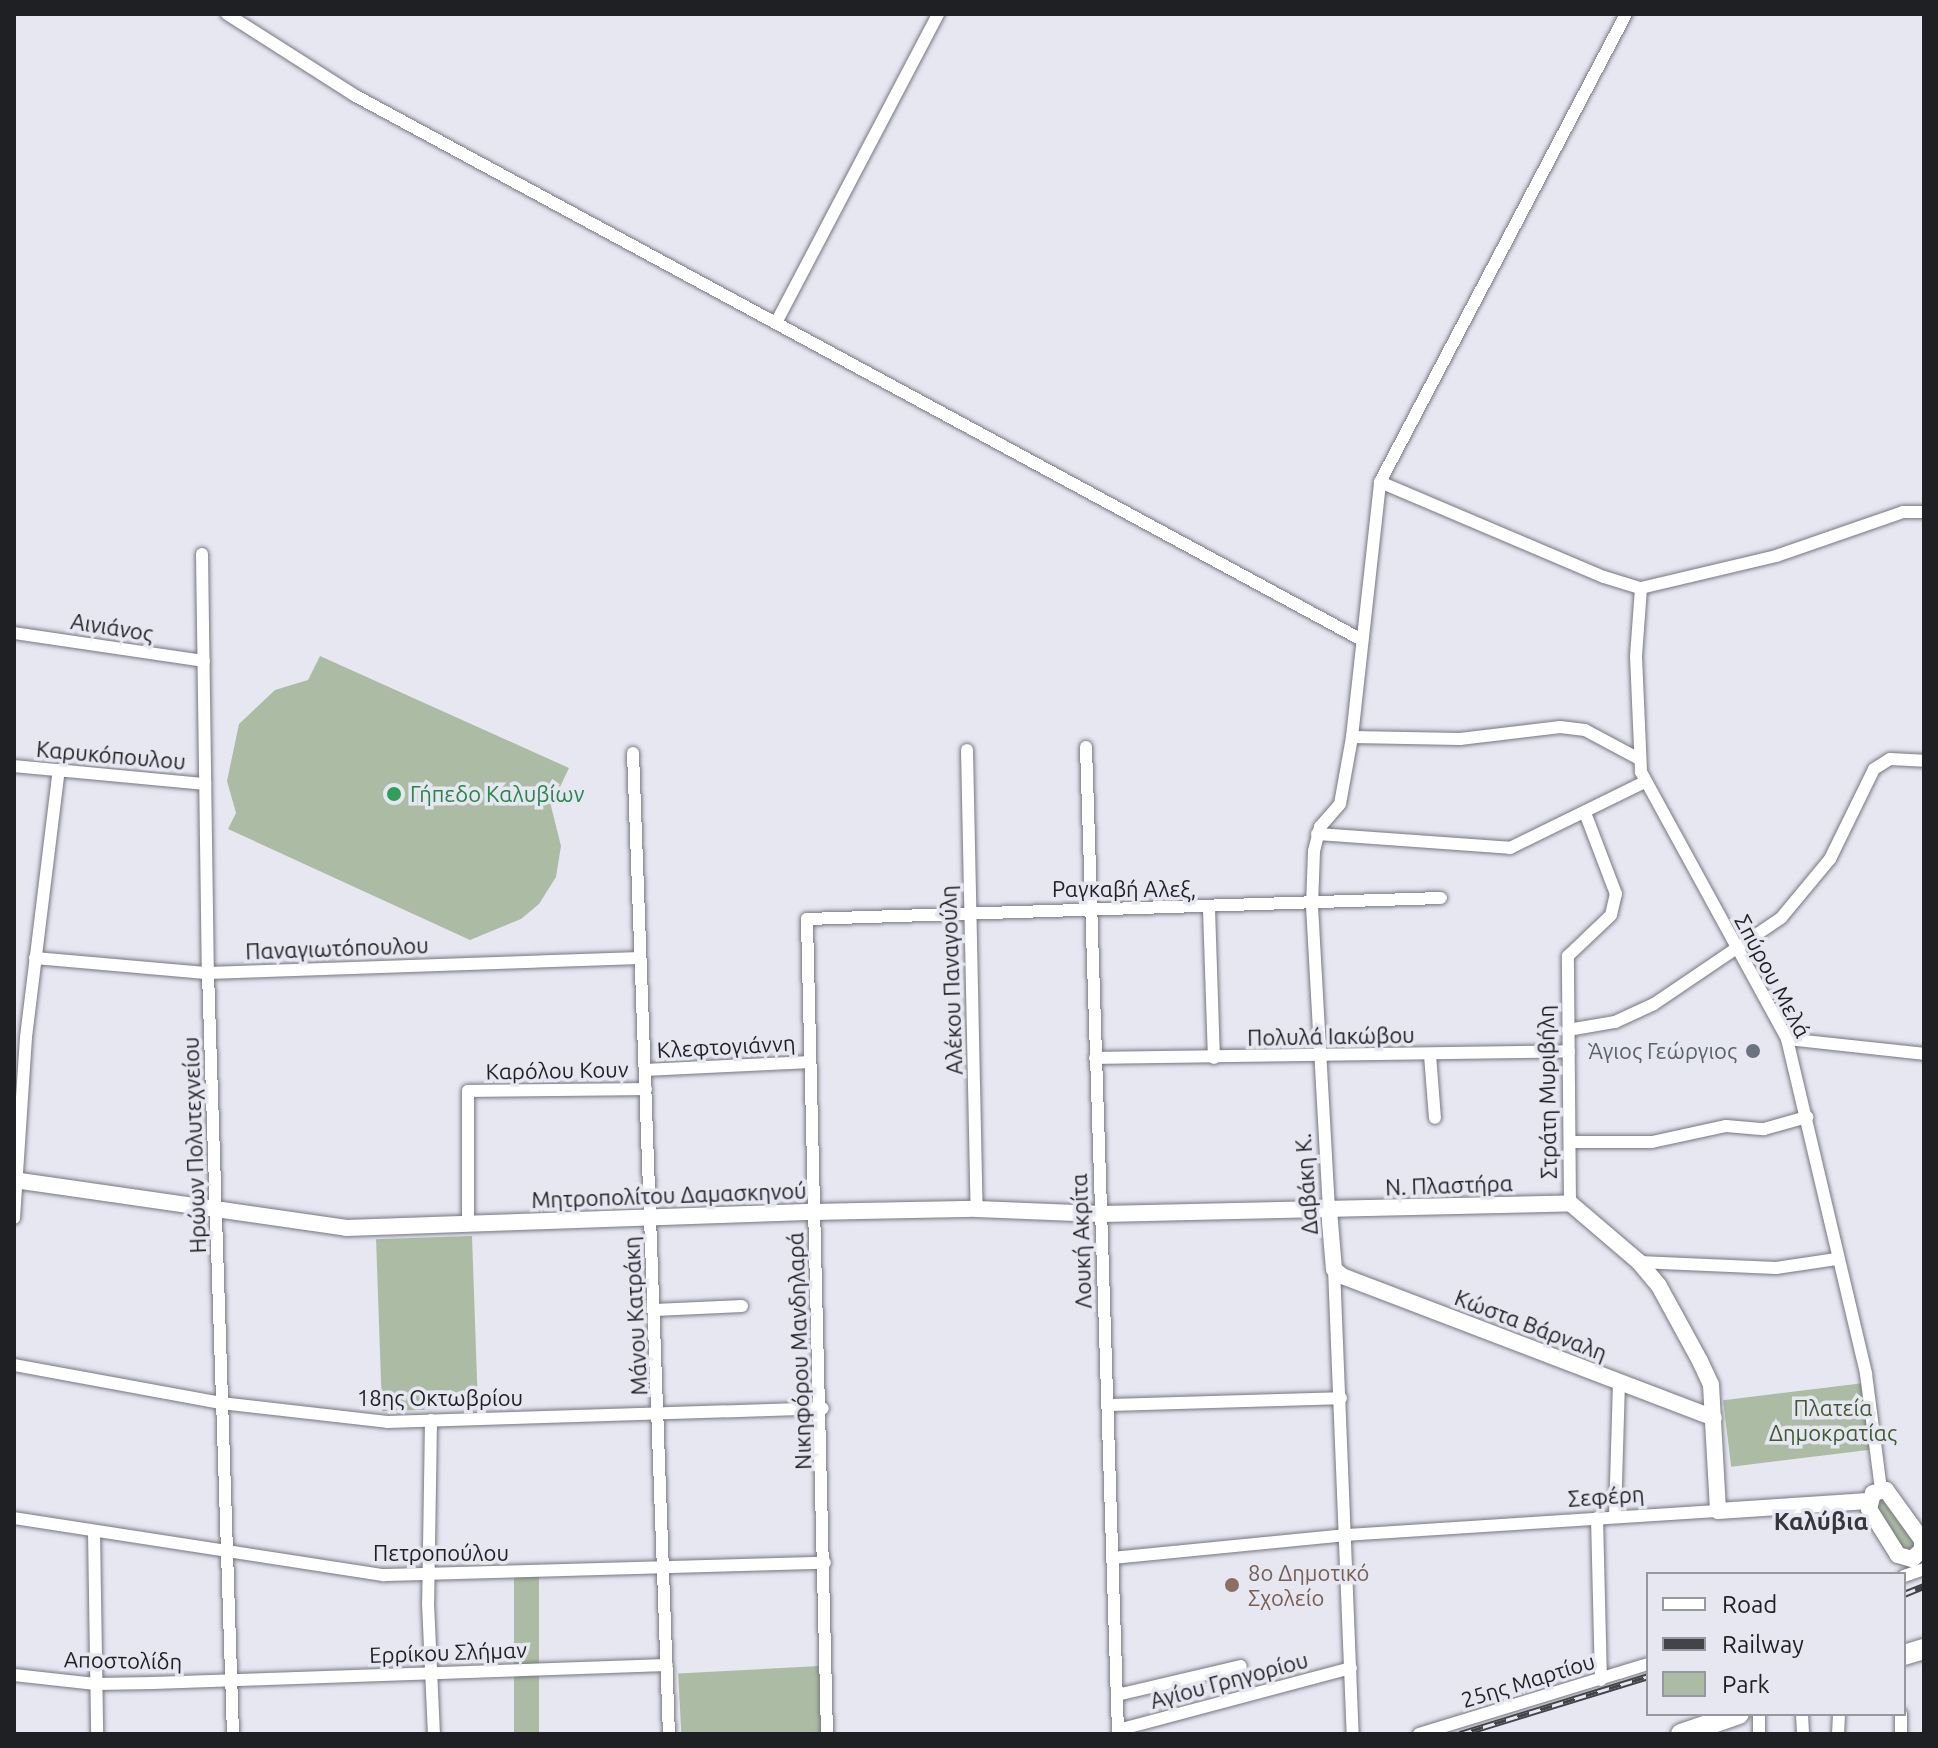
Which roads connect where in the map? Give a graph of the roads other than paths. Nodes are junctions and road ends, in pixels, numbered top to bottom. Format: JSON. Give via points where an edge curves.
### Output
{"nodes":[{"id":1,"x":227,"y":14,"type":"edge"},
{"id":2,"x":938,"y":14,"type":"edge"},
{"id":3,"x":1626,"y":14,"type":"edge"},
{"id":4,"x":777,"y":321,"type":"junction"},
{"id":5,"x":1380,"y":482,"type":"junction"},
{"id":6,"x":1924,"y":512,"type":"edge"},
{"id":7,"x":202,"y":554,"type":"dead end"},
{"id":8,"x":1641,"y":588,"type":"junction"},
{"id":9,"x":14,"y":633,"type":"edge"},
{"id":10,"x":1362,"y":640,"type":"junction"},
{"id":11,"x":204,"y":661,"type":"junction"},
{"id":12,"x":1352,"y":737,"type":"junction"},
{"id":13,"x":1086,"y":747,"type":"dead end"},
{"id":14,"x":967,"y":750,"type":"dead end"},
{"id":15,"x":633,"y":753,"type":"dead end"},
{"id":16,"x":1639,"y":759,"type":"junction"},
{"id":17,"x":1924,"y":761,"type":"edge"},
{"id":18,"x":14,"y":766,"type":"edge"},
{"id":19,"x":59,"y":770,"type":"junction"},
{"id":20,"x":1645,"y":782,"type":"junction"},
{"id":21,"x":205,"y":784,"type":"junction"},
{"id":22,"x":1585,"y":813,"type":"junction"},
{"id":23,"x":1317,"y":834,"type":"junction"},
{"id":24,"x":1441,"y":898,"type":"dead end"},
{"id":25,"x":1312,"y":906,"type":"junction"},
{"id":26,"x":1209,"y":909,"type":"junction"},
{"id":27,"x":968,"y":910,"type":"junction"},
{"id":28,"x":1088,"y":910,"type":"junction"},
{"id":29,"x":807,"y":919,"type":"joint"},
{"id":30,"x":1738,"y":950,"type":"junction"},
{"id":31,"x":35,"y":958,"type":"junction"},
{"id":32,"x":640,"y":958,"type":"junction"},
{"id":33,"x":208,"y":973,"type":"junction"},
{"id":34,"x":1568,"y":1030,"type":"junction"},
{"id":35,"x":1787,"y":1039,"type":"junction"},
{"id":36,"x":1569,"y":1051,"type":"junction"},
{"id":37,"x":1924,"y":1054,"type":"edge"},
{"id":38,"x":1430,"y":1055,"type":"junction"},
{"id":39,"x":1095,"y":1058,"type":"junction"},
{"id":40,"x":1214,"y":1058,"type":"junction"},
{"id":41,"x":1320,"y":1058,"type":"junction"},
{"id":42,"x":810,"y":1062,"type":"junction"},
{"id":43,"x":645,"y":1070,"type":"junction"},
{"id":44,"x":646,"y":1089,"type":"junction"},
{"id":45,"x":1807,"y":1117,"type":"junction"},
{"id":46,"x":1435,"y":1118,"type":"dead end"},
{"id":47,"x":1573,"y":1142,"type":"junction"},
{"id":48,"x":16,"y":1180,"type":"edge"},
{"id":49,"x":1570,"y":1203,"type":"junction"},
{"id":50,"x":977,"y":1209,"type":"junction"},
{"id":51,"x":1329,"y":1210,"type":"junction"},
{"id":52,"x":217,"y":1211,"type":"junction"},
{"id":53,"x":814,"y":1212,"type":"junction"},
{"id":54,"x":1100,"y":1214,"type":"junction"},
{"id":55,"x":651,"y":1216,"type":"junction"},
{"id":56,"x":14,"y":1218,"type":"edge"},
{"id":57,"x":468,"y":1223,"type":"junction"},
{"id":58,"x":1836,"y":1259,"type":"junction"},
{"id":59,"x":1639,"y":1262,"type":"junction"},
{"id":60,"x":1334,"y":1269,"type":"junction"},
{"id":61,"x":742,"y":1306,"type":"dead end"},
{"id":62,"x":655,"y":1310,"type":"junction"},
{"id":63,"x":14,"y":1365,"type":"edge"},
{"id":64,"x":1619,"y":1382,"type":"junction"},
{"id":65,"x":1341,"y":1398,"type":"junction"},
{"id":66,"x":221,"y":1403,"type":"junction"},
{"id":67,"x":1108,"y":1405,"type":"junction"},
{"id":68,"x":823,"y":1408,"type":"junction"},
{"id":69,"x":659,"y":1413,"type":"junction"},
{"id":70,"x":1714,"y":1418,"type":"junction"},
{"id":71,"x":431,"y":1420,"type":"junction"},
{"id":72,"x":1875,"y":1495,"type":"junction"},
{"id":73,"x":1718,"y":1511,"type":"junction"},
{"id":74,"x":1615,"y":1517,"type":"junction"},
{"id":75,"x":14,"y":1518,"type":"edge"},
{"id":76,"x":1597,"y":1518,"type":"junction"},
{"id":77,"x":94,"y":1532,"type":"junction"},
{"id":78,"x":1346,"y":1535,"type":"junction"},
{"id":79,"x":226,"y":1552,"type":"junction"},
{"id":80,"x":1113,"y":1558,"type":"junction"},
{"id":81,"x":825,"y":1563,"type":"junction"},
{"id":82,"x":1921,"y":1564,"type":"edge"},
{"id":83,"x":664,"y":1569,"type":"junction"},
{"id":84,"x":430,"y":1575,"type":"junction"},
{"id":85,"x":667,"y":1665,"type":"junction"},
{"id":86,"x":1646,"y":1665,"type":"edge"},
{"id":87,"x":1241,"y":1666,"type":"dead end"},
{"id":88,"x":1351,"y":1668,"type":"junction"},
{"id":89,"x":432,"y":1673,"type":"junction"},
{"id":90,"x":14,"y":1675,"type":"edge"},
{"id":91,"x":231,"y":1680,"type":"junction"},
{"id":92,"x":1601,"y":1680,"type":"junction"},
{"id":93,"x":96,"y":1684,"type":"junction"},
{"id":94,"x":1117,"y":1695,"type":"junction"},
{"id":95,"x":1730,"y":1722,"type":"edge"},
{"id":96,"x":1118,"y":1732,"type":"edge"},
{"id":97,"x":97,"y":1734,"type":"edge"},
{"id":98,"x":233,"y":1734,"type":"edge"},
{"id":99,"x":434,"y":1734,"type":"edge"},
{"id":100,"x":669,"y":1734,"type":"edge"},
{"id":101,"x":827,"y":1734,"type":"edge"},
{"id":102,"x":1353,"y":1734,"type":"edge"},
{"id":103,"x":1419,"y":1734,"type":"edge"},
{"id":104,"x":1681,"y":1734,"type":"edge"}],
"edges":[{"from":1,"to":4,"type":"street","via":[[354,95]]},
{"from":2,"to":4,"type":"street"},
{"from":3,"to":5,"type":"street"},
{"from":4,"to":10,"type":"street"},
{"from":5,"to":8,"type":"street"},
{"from":5,"to":10,"type":"street"},
{"from":6,"to":8,"type":"street","via":[[1903,512],[1776,556]]},
{"from":7,"to":11,"type":"street","name":"Ηρώων Πολυτεχνείου"},
{"from":8,"to":16,"type":"street","name":"Σπύρου Μελά"},
{"from":9,"to":11,"type":"street","name":"Αινιάνος"},
{"from":10,"to":12,"type":"street"},
{"from":11,"to":21,"type":"street","name":"Ηρώων Πολυτεχνείου"},
{"from":12,"to":16,"type":"street","via":[[1460,739],[1560,727],[1585,730]]},
{"from":12,"to":23,"type":"street","via":[[1340,804]]},
{"from":13,"to":28,"type":"street","name":"Λουκή Ακρίτα"},
{"from":14,"to":27,"type":"street","name":"Αλέκου Παναγούλη"},
{"from":15,"to":32,"type":"street","name":"Μάνου Κατράκη"},
{"from":16,"to":20,"type":"street","name":"Σπύρου Μελά"},
{"from":17,"to":30,"type":"street","via":[[1890,759],[1874,769],[1830,859],[1781,918]]},
{"from":18,"to":19,"type":"street","name":"Καρυκόπουλου"},
{"from":19,"to":21,"type":"street","name":"Καρυκόπουλου"},
{"from":19,"to":31,"type":"street"},
{"from":20,"to":22,"type":"street"},
{"from":20,"to":30,"type":"street","name":"Σπύρου Μελά"},
{"from":21,"to":33,"type":"street","name":"Ηρώων Πολυτεχνείου"},
{"from":22,"to":23,"type":"street","via":[[1510,848]]},
{"from":22,"to":34,"type":"street","name":"Στράτη Μυριβήλη","via":[[1616,894],[1611,915],[1568,956]]},
{"from":23,"to":25,"type":"street","name":"Δαβάκη Κ."},
{"from":24,"to":25,"type":"street","name":"Ραγκαβή Αλεξ,"},
{"from":25,"to":26,"type":"street","name":"Ραγκαβή Αλεξ,"},
{"from":25,"to":41,"type":"street","name":"Δαβάκη Κ."},
{"from":26,"to":28,"type":"street","name":"Ραγκαβή Αλεξ,"},
{"from":26,"to":40,"type":"street"},
{"from":27,"to":28,"type":"street","name":"Ραγκαβή Αλεξ,"},
{"from":27,"to":29,"type":"street","name":"Ραγκαβή Αλεξ,"},
{"from":27,"to":50,"type":"street","name":"Αλέκου Παναγούλη"},
{"from":28,"to":39,"type":"street","name":"Λουκή Ακρίτα"},
{"from":29,"to":42,"type":"street","name":"Νικηφόρου Μανδηλαρά"},
{"from":30,"to":34,"type":"street","via":[[1636,1012]]},
{"from":30,"to":35,"type":"street","name":"Σπύρου Μελά"},
{"from":31,"to":33,"type":"street","name":"Παναγιωτόπουλου"},
{"from":31,"to":48,"type":"street"},
{"from":32,"to":33,"type":"street","name":"Παναγιωτόπουλου"},
{"from":32,"to":43,"type":"street","name":"Μάνου Κατράκη"},
{"from":33,"to":52,"type":"street","name":"Ηρώων Πολυτεχνείου"},
{"from":34,"to":36,"type":"street","name":"Στράτη Μυριβήλη"},
{"from":35,"to":37,"type":"street"},
{"from":35,"to":45,"type":"street","name":"Σπύρου Μελά"},
{"from":36,"to":38,"type":"street","name":"Πολυλά Ιακώβου"},
{"from":36,"to":47,"type":"street","name":"Στράτη Μυριβήλη"},
{"from":38,"to":41,"type":"street","name":"Πολυλά Ιακώβου"},
{"from":38,"to":46,"type":"street"},
{"from":39,"to":40,"type":"street","name":"Πολυλά Ιακώβου"},
{"from":39,"to":54,"type":"street","name":"Λουκή Ακρίτα"},
{"from":40,"to":41,"type":"street","name":"Πολυλά Ιακώβου"},
{"from":41,"to":51,"type":"street","name":"Δαβάκη Κ."},
{"from":42,"to":43,"type":"street","name":"Κλεφτογιάννη"},
{"from":42,"to":53,"type":"street","name":"Νικηφόρου Μανδηλαρά"},
{"from":43,"to":44,"type":"street","name":"Μάνου Κατράκη"},
{"from":44,"to":55,"type":"street","name":"Μάνου Κατράκη"},
{"from":44,"to":57,"type":"street","name":"Καρόλου Κουν","via":[[468,1091]]},
{"from":45,"to":47,"type":"street","via":[[1764,1129],[1726,1126],[1652,1142]]},
{"from":45,"to":58,"type":"street","name":"Σπύρου Μελά"},
{"from":47,"to":49,"type":"street","name":"Στράτη Μυριβήλη"},
{"from":48,"to":52,"type":"street","name":"Μητροπολίτου Δαμασκηνού"},
{"from":48,"to":56,"type":"street"},
{"from":49,"to":51,"type":"street","name":"Ν. Πλαστήρα"},
{"from":49,"to":59,"type":"street","name":"Στράτη Μυριβήλη"},
{"from":50,"to":53,"type":"street","name":"Μητροπολίτου Δαμασκηνού"},
{"from":50,"to":54,"type":"street","name":"Μητροπολίτου Δαμασκηνού"},
{"from":51,"to":54,"type":"street","name":"Μητροπολίτου Δαμασκηνού"},
{"from":51,"to":60,"type":"street","name":"Δαβάκη Κ."},
{"from":52,"to":57,"type":"street","name":"Μητροπολίτου Δαμασκηνού","via":[[346,1228]]},
{"from":52,"to":66,"type":"street","name":"Ηρώων Πολυτεχνείου"},
{"from":53,"to":55,"type":"street","name":"Μητροπολίτου Δαμασκηνού"},
{"from":53,"to":68,"type":"street","name":"Νικηφόρου Μανδηλαρά"},
{"from":54,"to":67,"type":"street","name":"Λουκή Ακρίτα"},
{"from":55,"to":57,"type":"street","name":"Μητροπολίτου Δαμασκηνού"},
{"from":55,"to":62,"type":"street","name":"Μάνου Κατράκη"},
{"from":58,"to":59,"type":"street","via":[[1776,1268]]},
{"from":58,"to":72,"type":"street","name":"Σπύρου Μελά","via":[[1869,1386]]},
{"from":59,"to":70,"type":"street","name":"Στράτη Μυριβήλη","via":[[1673,1310],[1706,1373]]},
{"from":60,"to":64,"type":"street","name":"Κώστα Βάρναλη"},
{"from":60,"to":65,"type":"street","name":"Δαβάκη Κ."},
{"from":61,"to":62,"type":"street"},
{"from":62,"to":69,"type":"street","name":"Μάνου Κατράκη"},
{"from":63,"to":66,"type":"street","name":"18ης Οκτωβρίου"},
{"from":64,"to":70,"type":"street","name":"Κώστα Βάρναλη"},
{"from":64,"to":74,"type":"street"},
{"from":65,"to":67,"type":"street"},
{"from":65,"to":78,"type":"street","name":"Δαβάκη Κ."},
{"from":66,"to":71,"type":"street","name":"18ης Οκτωβρίου","via":[[372,1421]]},
{"from":66,"to":79,"type":"street","name":"Ηρώων Πολυτεχνείου"},
{"from":67,"to":80,"type":"street","name":"Λουκή Ακρίτα"},
{"from":68,"to":69,"type":"street","name":"18ης Οκτωβρίου"},
{"from":68,"to":81,"type":"street","name":"Νικηφόρου Μανδηλαρά"},
{"from":69,"to":71,"type":"street","name":"18ης Οκτωβρίου"},
{"from":69,"to":83,"type":"street","name":"Μάνου Κατράκη"},
{"from":70,"to":73,"type":"street","name":"Στράτη Μυριβήλη"},
{"from":71,"to":84,"type":"street"},
{"from":72,"to":73,"type":"street","name":"Σεφέρη"},
{"from":72,"to":82,"type":"street","via":[[1898,1555]]},
{"from":72,"to":82,"type":"street","via":[[1893,1496],[1923,1545]]},
{"from":73,"to":74,"type":"street","name":"Σεφέρη"},
{"from":74,"to":76,"type":"street","name":"Σεφέρη"},
{"from":75,"to":77,"type":"street","name":"Πετροπούλου"},
{"from":76,"to":78,"type":"street","name":"Σεφέρη"},
{"from":76,"to":92,"type":"street"},
{"from":77,"to":79,"type":"street","name":"Πετροπούλου"},
{"from":77,"to":93,"type":"street"},
{"from":78,"to":80,"type":"street","name":"Σεφέρη"},
{"from":78,"to":88,"type":"street","name":"Δαβάκη Κ."},
{"from":79,"to":84,"type":"street","name":"Πετροπούλου","via":[[369,1574]]},
{"from":79,"to":91,"type":"street","name":"Ηρώων Πολυτεχνείου"},
{"from":80,"to":94,"type":"street","name":"Λουκή Ακρίτα"},
{"from":81,"to":83,"type":"street","name":"Πετροπούλου"},
{"from":81,"to":101,"type":"street","name":"Νικηφόρου Μανδηλαρά"},
{"from":83,"to":84,"type":"street","name":"Πετροπούλου"},
{"from":83,"to":85,"type":"street","name":"Μάνου Κατράκη"},
{"from":84,"to":89,"type":"street"},
{"from":85,"to":89,"type":"street","name":"Ερρίκου Σλήμαν"},
{"from":85,"to":100,"type":"street","name":"Μάνου Κατράκη"},
{"from":86,"to":92,"type":"street","name":"25ης Μαρτίου"},
{"from":87,"to":94,"type":"street"},
{"from":88,"to":96,"type":"street","name":"Αγίου Γρηγορίου"},
{"from":88,"to":102,"type":"street","name":"Δαβάκη Κ."},
{"from":89,"to":91,"type":"street","name":"Ερρίκου Σλήμαν"},
{"from":89,"to":99,"type":"street"},
{"from":90,"to":93,"type":"street","name":"Αποστολίδη"},
{"from":91,"to":93,"type":"street","name":"Αποστολίδη"},
{"from":91,"to":98,"type":"street","name":"Ηρώων Πολυτεχνείου"},
{"from":92,"to":103,"type":"street","name":"25ης Μαρτίου"},
{"from":93,"to":97,"type":"street"},
{"from":94,"to":96,"type":"street","name":"Λουκή Ακρίτα"},
{"from":95,"to":104,"type":"main road"}]}
